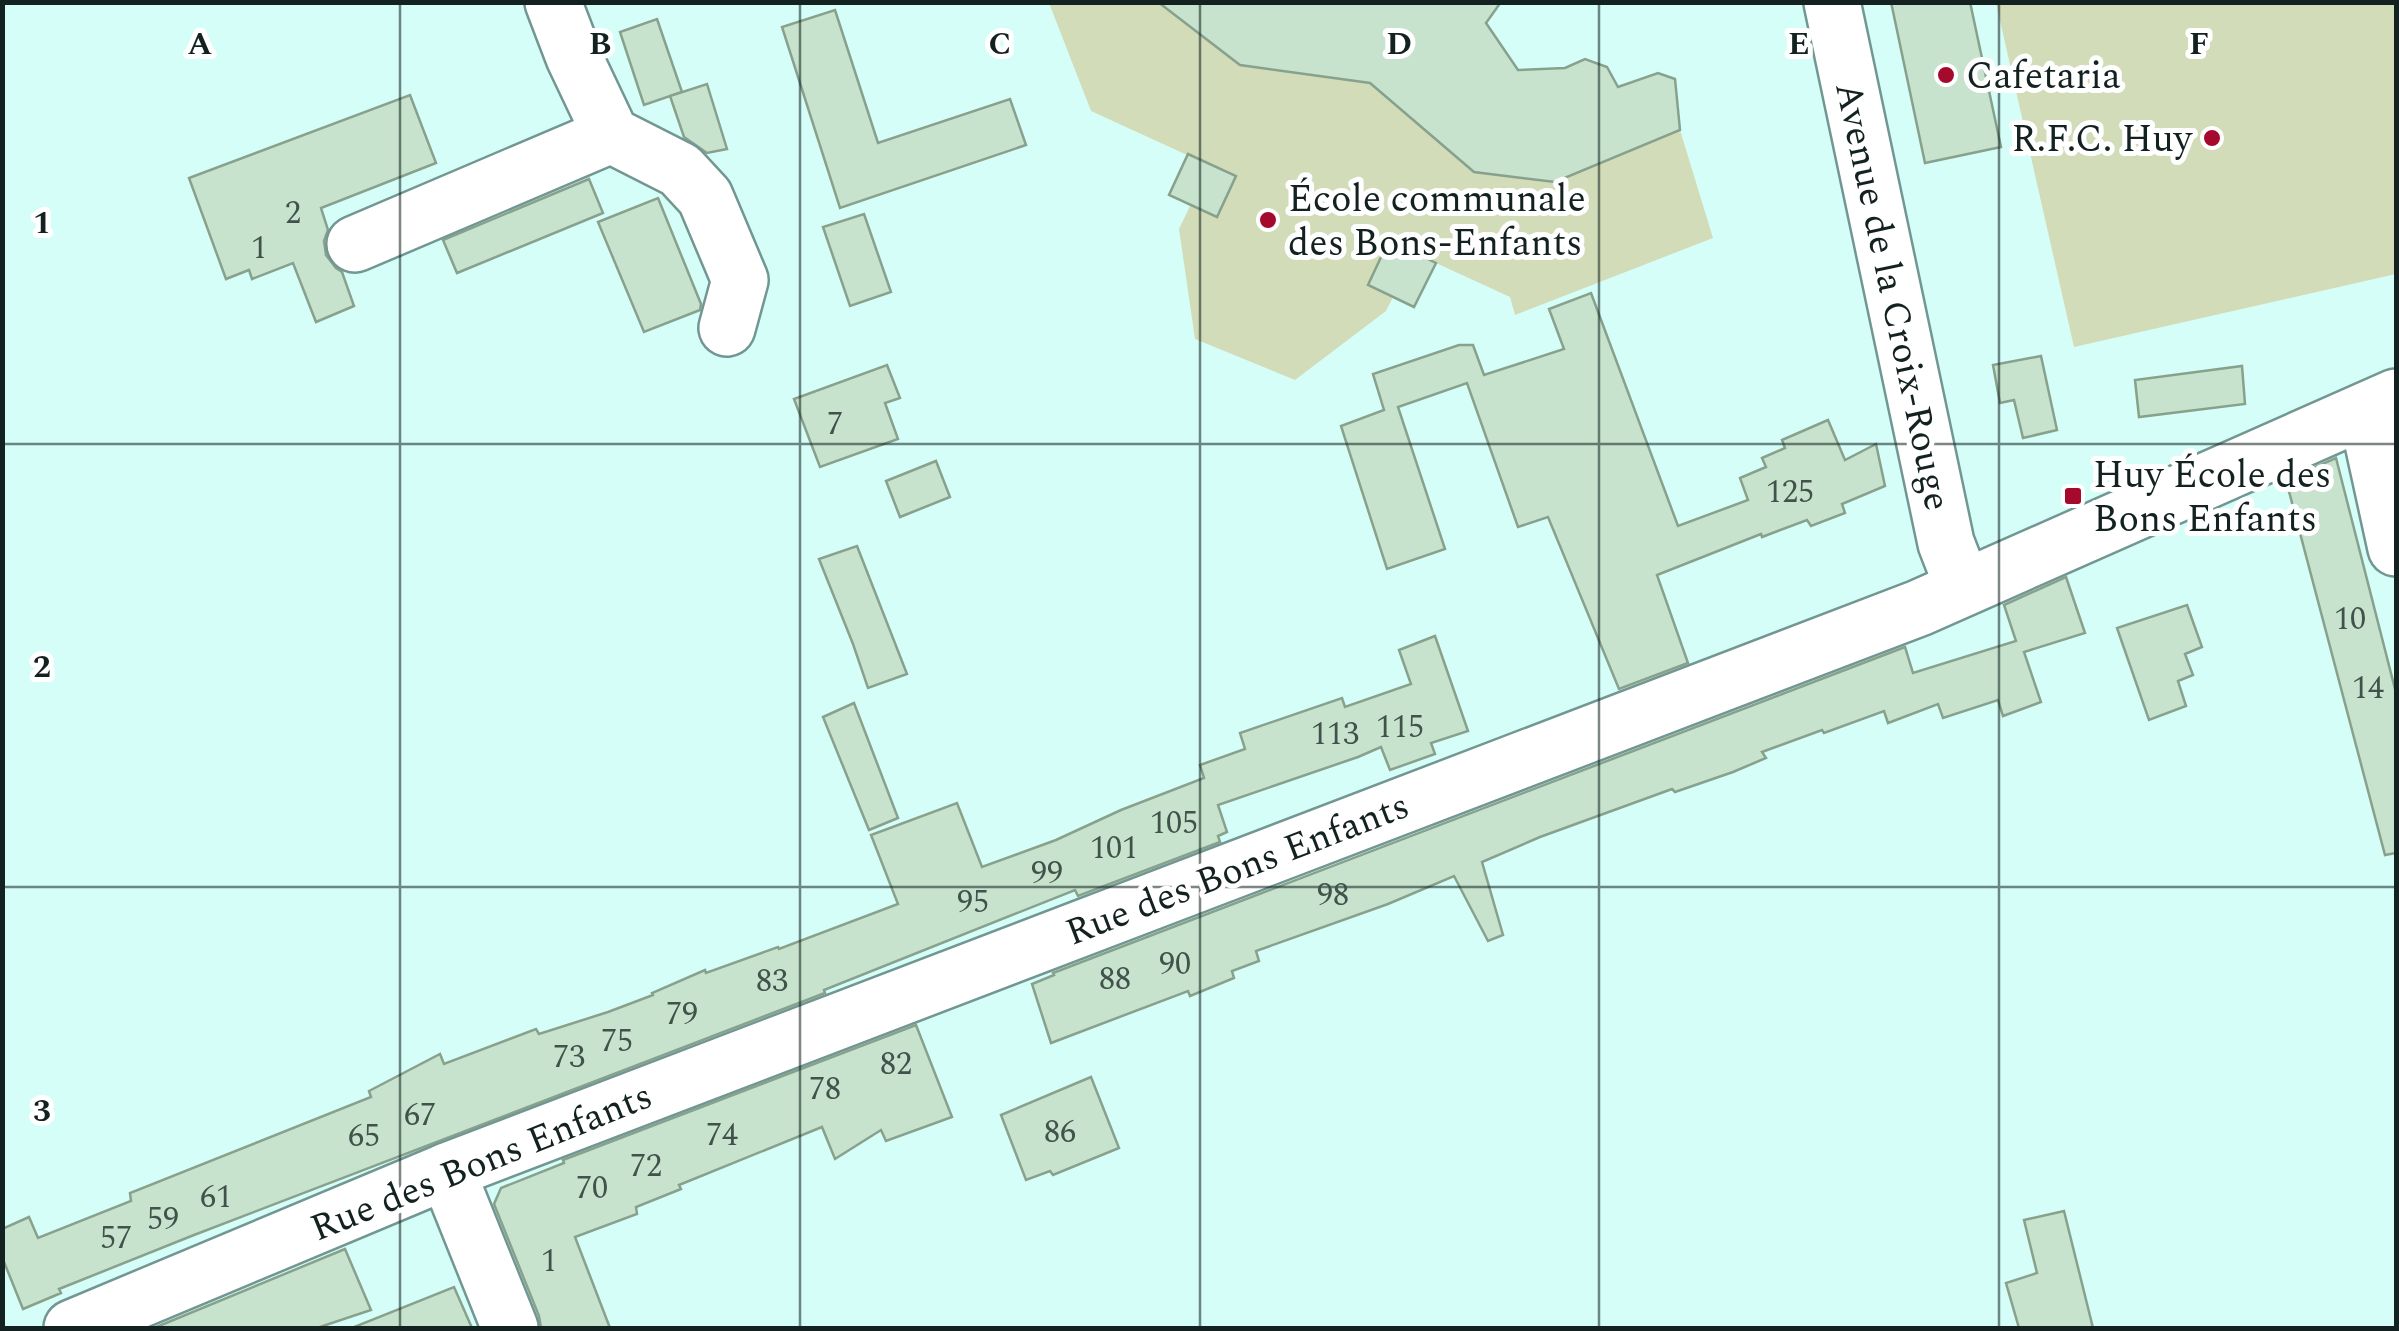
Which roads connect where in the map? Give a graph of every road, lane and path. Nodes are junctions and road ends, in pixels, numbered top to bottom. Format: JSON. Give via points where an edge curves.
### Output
{"nodes":[{"id":1,"x":552,"y":2,"type":"edge"},
{"id":2,"x":1832,"y":2,"type":"edge"},
{"id":3,"x":611,"y":136,"type":"junction"},
{"id":4,"x":354,"y":244,"type":"dead end"},
{"id":5,"x":727,"y":328,"type":"dead end"},
{"id":6,"x":2381,"y":404,"type":"edge"},
{"id":7,"x":2396,"y":548,"type":"edge"},
{"id":8,"x":1963,"y":587,"type":"junction"},
{"id":9,"x":447,"y":1171,"type":"junction"},
{"id":10,"x":72,"y":1328,"type":"edge"},
{"id":11,"x":510,"y":1328,"type":"edge"}],
"edges":[{"from":1,"to":3,"type":"street"},
{"from":2,"to":8,"type":"street","name":"Avenue de la Croix-Rouge","via":[[1946,542]]},
{"from":3,"to":4,"type":"street"},
{"from":3,"to":5,"type":"street","via":[[680,170],[705,197],[740,280]]},
{"from":6,"to":7,"type":"street"},
{"from":6,"to":8,"type":"street","name":"Rue des Bons Enfants"},
{"from":8,"to":9,"type":"street","name":"Rue des Bons Enfants"},
{"from":9,"to":10,"type":"street","name":"Rue des Bons Enfants"},
{"from":9,"to":11,"type":"street"}]}
